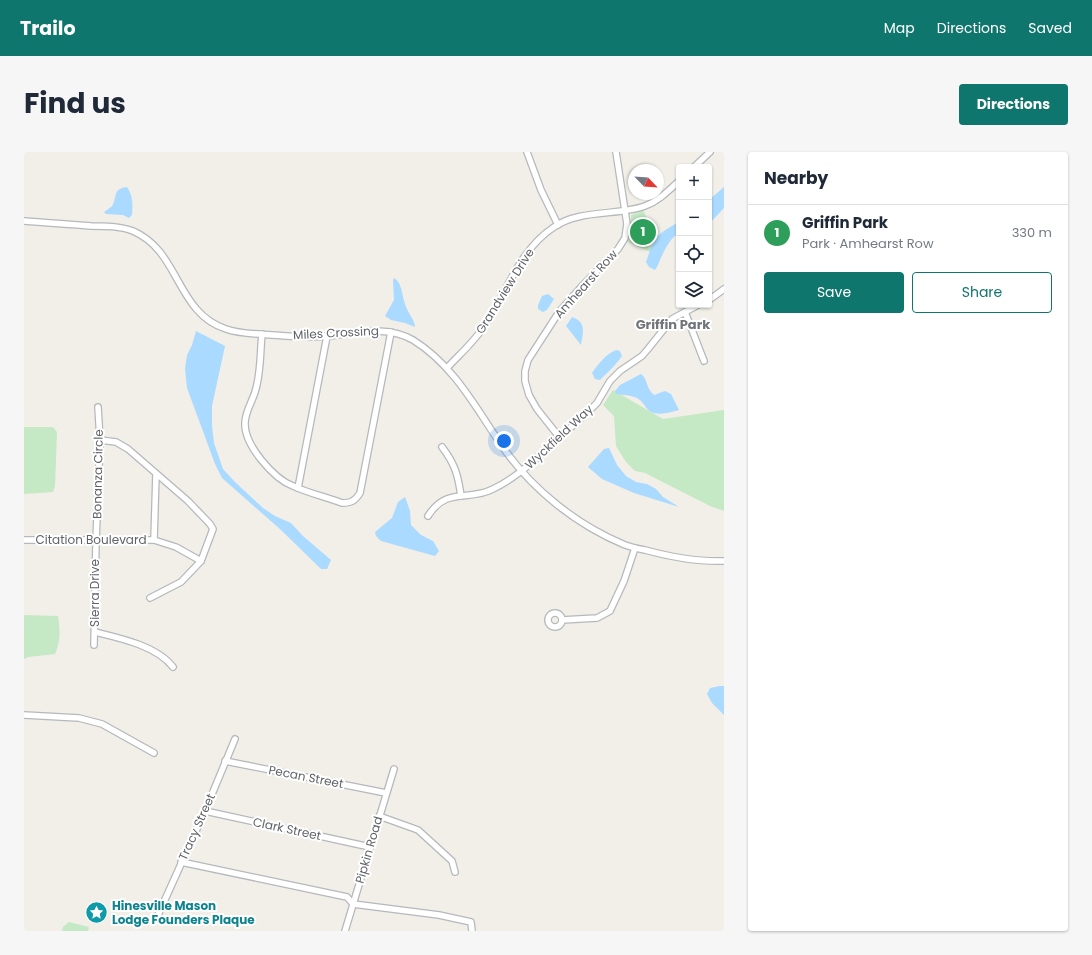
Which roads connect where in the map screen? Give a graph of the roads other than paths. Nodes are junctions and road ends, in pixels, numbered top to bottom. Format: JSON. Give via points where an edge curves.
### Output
{"nodes":[{"id":1,"x":527,"y":152,"type":"edge"},
{"id":2,"x":616,"y":152,"type":"edge"},
{"id":3,"x":710,"y":152,"type":"edge"},
{"id":4,"x":697,"y":164,"type":"edge"},
{"id":5,"x":676,"y":184,"type":"edge"},
{"id":6,"x":625,"y":210,"type":"junction"},
{"id":7,"x":24,"y":221,"type":"edge"},
{"id":8,"x":558,"y":225,"type":"junction"},
{"id":9,"x":724,"y":289,"type":"edge"},
{"id":10,"x":712,"y":298,"type":"edge"},
{"id":11,"x":692,"y":308,"type":"edge"},
{"id":12,"x":685,"y":312,"type":"junction"},
{"id":13,"x":391,"y":332,"type":"junction"},
{"id":14,"x":262,"y":334,"type":"junction"},
{"id":15,"x":327,"y":336,"type":"junction"},
{"id":16,"x":704,"y":361,"type":"dead end"},
{"id":17,"x":447,"y":368,"type":"junction"},
{"id":18,"x":98,"y":407,"type":"dead end"},
{"id":19,"x":560,"y":438,"type":"junction"},
{"id":20,"x":100,"y":440,"type":"junction"},
{"id":21,"x":442,"y":447,"type":"dead end"},
{"id":22,"x":522,"y":471,"type":"junction"},
{"id":23,"x":156,"y":474,"type":"junction"},
{"id":24,"x":298,"y":488,"type":"junction"},
{"id":25,"x":460,"y":496,"type":"junction"},
{"id":26,"x":428,"y":516,"type":"dead end"},
{"id":27,"x":24,"y":540,"type":"edge"},
{"id":28,"x":154,"y":540,"type":"junction"},
{"id":29,"x":96,"y":541,"type":"junction"},
{"id":30,"x":635,"y":548,"type":"junction"},
{"id":31,"x":724,"y":561,"type":"edge"},
{"id":32,"x":201,"y":562,"type":"junction"},
{"id":33,"x":150,"y":598,"type":"dead end"},
{"id":34,"x":562,"y":620,"type":"dead end"},
{"id":35,"x":95,"y":632,"type":"junction"},
{"id":36,"x":94,"y":645,"type":"dead end"},
{"id":37,"x":174,"y":667,"type":"dead end"},
{"id":38,"x":24,"y":715,"type":"edge"},
{"id":39,"x":235,"y":739,"type":"dead end"},
{"id":40,"x":154,"y":753,"type":"dead end"},
{"id":41,"x":225,"y":761,"type":"junction"},
{"id":42,"x":394,"y":769,"type":"dead end"},
{"id":43,"x":386,"y":793,"type":"junction"},
{"id":44,"x":205,"y":811,"type":"junction"},
{"id":45,"x":379,"y":816,"type":"junction"},
{"id":46,"x":370,"y":847,"type":"junction"},
{"id":47,"x":181,"y":862,"type":"junction"},
{"id":48,"x":455,"y":872,"type":"dead end"},
{"id":49,"x":353,"y":904,"type":"junction"},
{"id":50,"x":158,"y":915,"type":"dead end"},
{"id":51,"x":345,"y":931,"type":"edge"},
{"id":52,"x":472,"y":931,"type":"edge"}],
"edges":[{"from":1,"to":8,"type":"street"},
{"from":2,"to":6,"type":"street","name":"Amhearst Row"},
{"from":3,"to":4,"type":"street"},
{"from":5,"to":6,"type":"street","name":"Grandview Drive","via":[[655,201]]},
{"from":6,"to":8,"type":"street","name":"Grandview Drive","via":[[580,217]]},
{"from":6,"to":19,"type":"street","name":"Amhearst Row","via":[[627,231],[623,243],[569,300],[528,360],[525,380],[529,395]]},
{"from":7,"to":14,"type":"street","name":"Miles Crossing","via":[[114,227],[135,232],[151,242],[161,253],[187,297],[201,315],[223,328]]},
{"from":8,"to":17,"type":"street","name":"Grandview Drive","via":[[540,238],[524,255],[486,325]]},
{"from":9,"to":10,"type":"street"},
{"from":11,"to":12,"type":"street","name":"Wyckfield Way"},
{"from":12,"to":16,"type":"street"},
{"from":12,"to":19,"type":"street","name":"Wyckfield Way","via":[[672,319],[642,356],[610,381],[596,403]]},
{"from":13,"to":15,"type":"street","name":"Miles Crossing","via":[[376,330]]},
{"from":13,"to":17,"type":"street","name":"Miles Crossing","via":[[414,340]]},
{"from":13,"to":24,"type":"street","via":[[360,494],[355,500],[342,503]]},
{"from":14,"to":15,"type":"street","name":"Miles Crossing"},
{"from":14,"to":24,"type":"street","via":[[257,382],[244,424],[246,435],[268,468],[288,484]]},
{"from":15,"to":24,"type":"street"},
{"from":17,"to":22,"type":"street","name":"Miles Crossing"},
{"from":18,"to":20,"type":"street","name":"Bonanza Circle"},
{"from":19,"to":22,"type":"street","name":"Wyckfield Way"},
{"from":20,"to":23,"type":"street","via":[[123,445]]},
{"from":20,"to":29,"type":"street","name":"Bonanza Circle"},
{"from":21,"to":25,"type":"street","via":[[458,476]]},
{"from":22,"to":25,"type":"street","name":"Wyckfield Way","via":[[508,482],[490,490]]},
{"from":22,"to":30,"type":"street","name":"Miles Crossing","via":[[566,512],[600,532]]},
{"from":23,"to":28,"type":"street"},
{"from":23,"to":32,"type":"street","via":[[188,501],[213,529]]},
{"from":25,"to":26,"type":"street","name":"Wyckfield Way","via":[[442,500],[433,507]]},
{"from":27,"to":29,"type":"street","name":"Citation Boulevard"},
{"from":28,"to":29,"type":"street","name":"Citation Boulevard"},
{"from":28,"to":32,"type":"street","name":"Citation Boulevard","via":[[176,547]]},
{"from":29,"to":35,"type":"street","name":"Sierra Drive"},
{"from":30,"to":31,"type":"street","name":"Miles Crossing","via":[[669,557]]},
{"from":30,"to":34,"type":"street","via":[[610,611],[597,618]]},
{"from":32,"to":33,"type":"street","via":[[181,582]]},
{"from":35,"to":36,"type":"street","name":"Sierra Drive"},
{"from":35,"to":37,"type":"street","via":[[126,639],[167,659]]},
{"from":38,"to":40,"type":"street","via":[[79,718],[102,724]]},
{"from":39,"to":41,"type":"street","name":"Tracy Street"},
{"from":41,"to":43,"type":"street","name":"Pecan Street"},
{"from":41,"to":44,"type":"street","name":"Tracy Street"},
{"from":42,"to":43,"type":"street","name":"Pipkin Road"},
{"from":43,"to":45,"type":"street","name":"Pipkin Road"},
{"from":44,"to":46,"type":"street","name":"Clark Street"},
{"from":44,"to":47,"type":"street","name":"Tracy Street"},
{"from":45,"to":46,"type":"street","name":"Pipkin Road"},
{"from":45,"to":48,"type":"street","via":[[418,830],[452,861]]},
{"from":46,"to":49,"type":"street","name":"Pipkin Road"},
{"from":47,"to":49,"type":"street","via":[[347,897]]},
{"from":47,"to":50,"type":"street","name":"Tracy Street"},
{"from":49,"to":51,"type":"street","name":"Pipkin Road"},
{"from":49,"to":52,"type":"street","via":[[450,917],[472,922]]}]}
